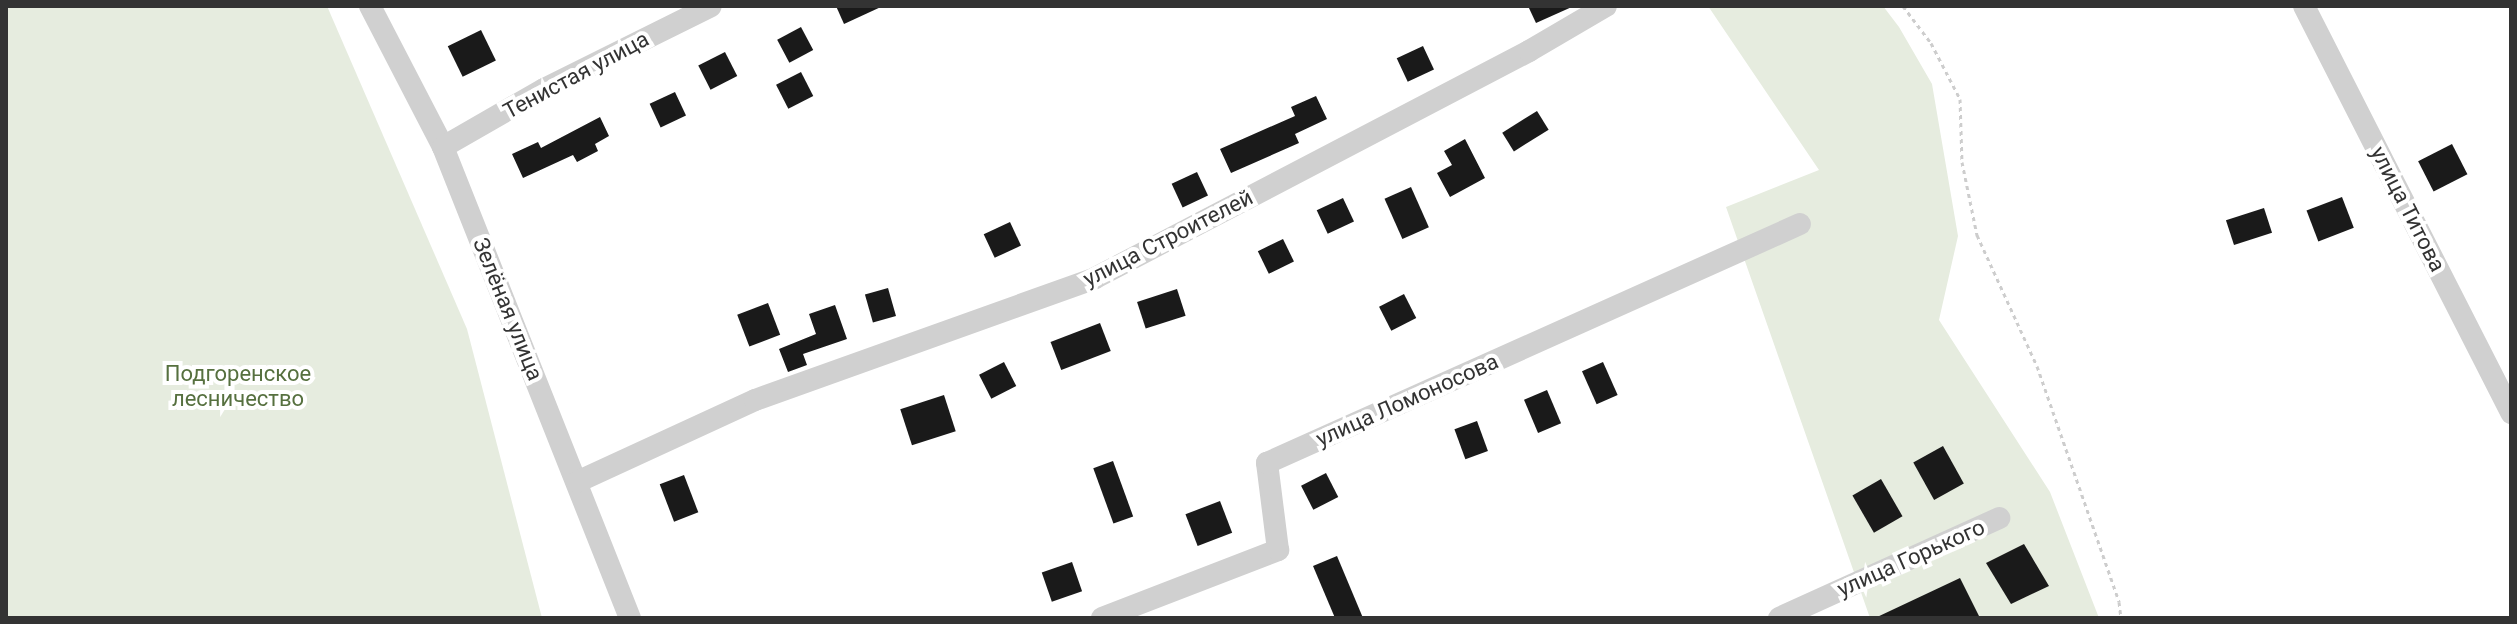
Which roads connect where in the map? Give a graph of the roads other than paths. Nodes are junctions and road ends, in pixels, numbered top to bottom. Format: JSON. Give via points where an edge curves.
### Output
{"nodes":[{"id":1,"x":370,"y":6,"type":"edge"},
{"id":2,"x":711,"y":6,"type":"edge"},
{"id":3,"x":1606,"y":6,"type":"edge"},
{"id":4,"x":2304,"y":6,"type":"edge"},
{"id":5,"x":443,"y":147,"type":"junction"},
{"id":6,"x":1800,"y":224,"type":"dead end"},
{"id":7,"x":2511,"y":413,"type":"edge"},
{"id":8,"x":577,"y":482,"type":"junction"},
{"id":9,"x":1999,"y":518,"type":"dead end"},
{"id":10,"x":630,"y":618,"type":"edge"},
{"id":11,"x":1102,"y":618,"type":"edge"},
{"id":12,"x":1779,"y":618,"type":"edge"}],
"edges":[{"from":1,"to":5,"type":"street","name":"Зелёная улица"},
{"from":2,"to":5,"type":"street","name":"Тенистая улица","via":[[544,89]]},
{"from":3,"to":8,"type":"street","name":"улица Строителей","via":[[1095,278],[755,400]]},
{"from":4,"to":7,"type":"street","name":"улица Титова"},
{"from":5,"to":8,"type":"street","name":"Зелёная улица"},
{"from":6,"to":11,"type":"street","name":"улица Ломоносова","via":[[1267,463],[1278,550]]},
{"from":8,"to":10,"type":"street","name":"Зелёная улица"},
{"from":9,"to":12,"type":"street","name":"улица Горького"}]}
